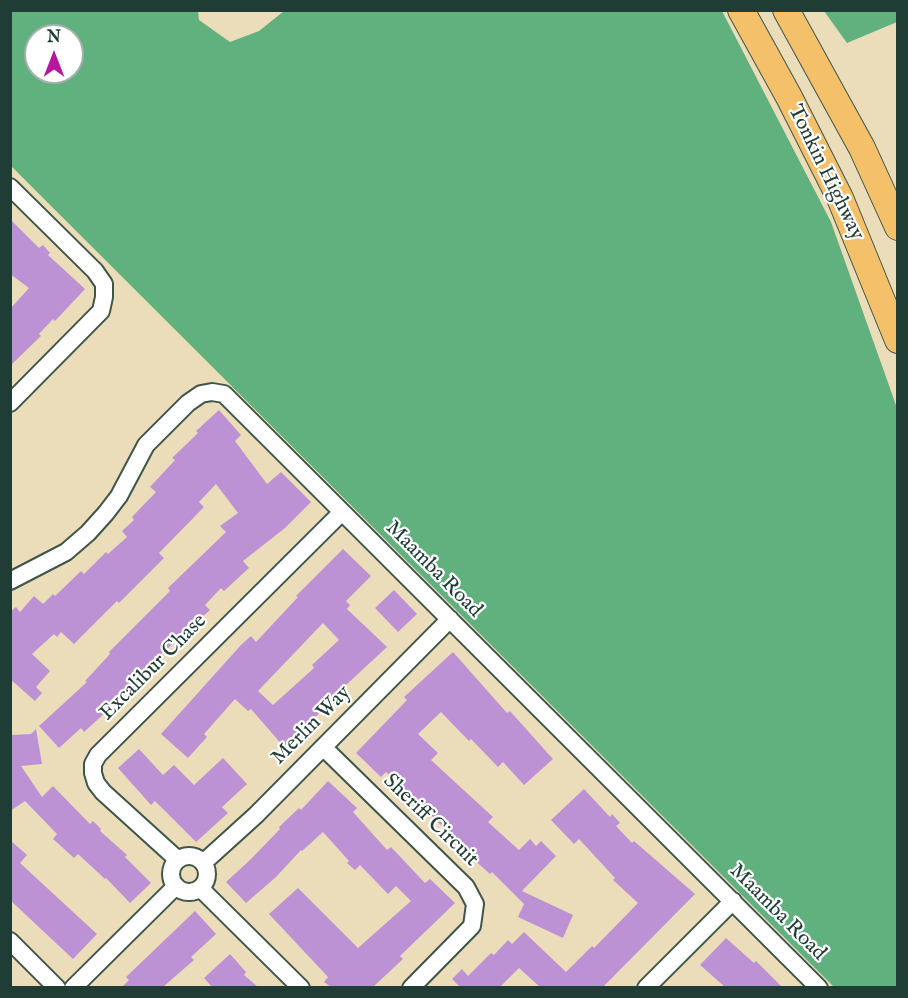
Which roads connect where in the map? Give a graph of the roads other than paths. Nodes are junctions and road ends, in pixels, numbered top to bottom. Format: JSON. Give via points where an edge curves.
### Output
{"nodes":[{"id":1,"x":741,"y":10,"type":"edge"},
{"id":2,"x":786,"y":10,"type":"edge"},
{"id":3,"x":10,"y":187,"type":"edge"},
{"id":4,"x":897,"y":227,"type":"edge"},
{"id":5,"x":897,"y":340,"type":"edge"},
{"id":6,"x":10,"y":403,"type":"edge"},
{"id":7,"x":342,"y":512,"type":"junction"},
{"id":8,"x":10,"y":581,"type":"edge"},
{"id":9,"x":450,"y":619,"type":"junction"},
{"id":10,"x":323,"y":747,"type":"junction"},
{"id":11,"x":178,"y":860,"type":"junction"},
{"id":12,"x":203,"y":862,"type":"junction"},
{"id":13,"x":176,"y":886,"type":"junction"},
{"id":14,"x":201,"y":889,"type":"junction"},
{"id":15,"x":733,"y":901,"type":"junction"},
{"id":16,"x":10,"y":941,"type":"edge"},
{"id":17,"x":57,"y":987,"type":"edge"},
{"id":18,"x":73,"y":987,"type":"edge"},
{"id":19,"x":301,"y":987,"type":"edge"},
{"id":20,"x":411,"y":987,"type":"edge"},
{"id":21,"x":646,"y":987,"type":"edge"},
{"id":22,"x":819,"y":987,"type":"edge"}],
"edges":[{"from":1,"to":5,"type":"highway","name":"Tonkin Highway","via":[[840,198]]},
{"from":2,"to":4,"type":"highway","name":"Tonkin Highway","via":[[862,148]]},
{"from":3,"to":6,"type":"street","via":[[95,271],[104,284],[104,297],[101,311]]},
{"from":7,"to":8,"type":"street","name":"Maamba Road","via":[[224,394],[201,394],[146,445],[119,496],[88,533],[66,552]]},
{"from":7,"to":9,"type":"street","name":"Maamba Road"},
{"from":7,"to":11,"type":"street","name":"Excalibur Chase","via":[[93,764],[96,783],[103,792]]},
{"from":9,"to":10,"type":"street","name":"Merlin Way"},
{"from":9,"to":15,"type":"street","name":"Maamba Road"},
{"from":10,"to":12,"type":"street","name":"Merlin Way"},
{"from":10,"to":20,"type":"street","name":"Sheriff Circuit","via":[[466,887],[475,904],[472,926]]},
{"from":11,"to":12,"type":"street","via":[[191,856]]},
{"from":11,"to":13,"type":"street","via":[[171,873]]},
{"from":12,"to":14,"type":"street","via":[[207,876]]},
{"from":13,"to":14,"type":"street","via":[[188,892]]},
{"from":13,"to":18,"type":"street"},
{"from":14,"to":19,"type":"street"},
{"from":15,"to":21,"type":"street"},
{"from":15,"to":22,"type":"street","name":"Maamba Road"},
{"from":16,"to":17,"type":"street"}]}
